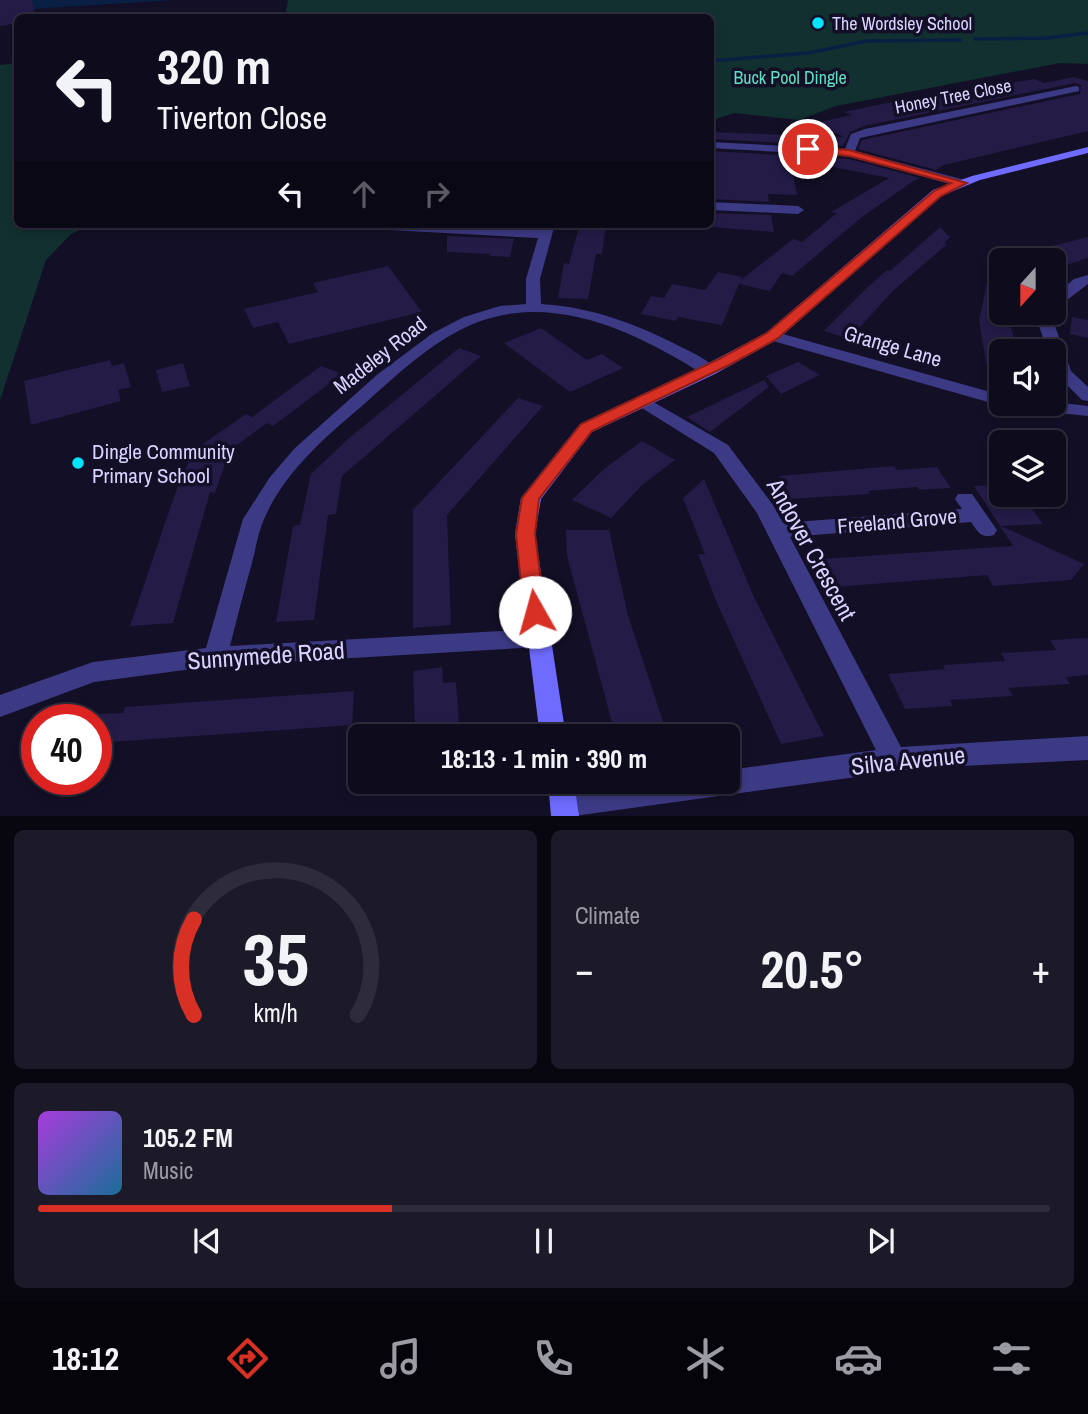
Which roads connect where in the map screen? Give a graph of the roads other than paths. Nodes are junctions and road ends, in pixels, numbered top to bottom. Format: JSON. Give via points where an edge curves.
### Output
{"nodes":[{"id":1,"x":1061,"y":83,"type":"dead end"},
{"id":2,"x":1076,"y":89,"type":"junction"},
{"id":3,"x":1088,"y":92,"type":"edge"},
{"id":4,"x":714,"y":145,"type":"edge"},
{"id":5,"x":1088,"y":150,"type":"edge"},
{"id":6,"x":849,"y":153,"type":"junction"},
{"id":7,"x":961,"y":183,"type":"junction"},
{"id":8,"x":714,"y":206,"type":"edge"},
{"id":9,"x":798,"y":210,"type":"dead end"},
{"id":10,"x":509,"y":228,"type":"edge"},
{"id":11,"x":548,"y":229,"type":"edge"},
{"id":12,"x":1088,"y":279,"type":"edge"},
{"id":13,"x":1066,"y":293,"type":"edge"},
{"id":14,"x":534,"y":308,"type":"junction"},
{"id":15,"x":1047,"y":326,"type":"edge"},
{"id":16,"x":772,"y":336,"type":"junction"},
{"id":17,"x":709,"y":370,"type":"junction"},
{"id":18,"x":1088,"y":396,"type":"edge"},
{"id":19,"x":989,"y":397,"type":"edge"},
{"id":20,"x":643,"y":401,"type":"junction"},
{"id":21,"x":1066,"y":409,"type":"edge"},
{"id":22,"x":1088,"y":411,"type":"edge"},
{"id":23,"x":976,"y":514,"type":"dead end"},
{"id":24,"x":776,"y":531,"type":"junction"},
{"id":25,"x":538,"y":638,"type":"junction"},
{"id":26,"x":215,"y":656,"type":"junction"},
{"id":27,"x":0,"y":706,"type":"edge"},
{"id":28,"x":552,"y":724,"type":"edge"},
{"id":29,"x":1088,"y":748,"type":"edge"},
{"id":30,"x":894,"y":759,"type":"junction"},
{"id":31,"x":740,"y":780,"type":"edge"},
{"id":32,"x":617,"y":794,"type":"edge"},
{"id":33,"x":563,"y":800,"type":"edge"}],
"edges":[{"from":1,"to":2,"type":"street","name":"Honey Tree Close"},
{"from":2,"to":3,"type":"street","name":"Honey Tree Close"},
{"from":2,"to":6,"type":"street","name":"Honey Tree Close","via":[[869,131],[855,136]]},
{"from":4,"to":6,"type":"street"},
{"from":5,"to":7,"type":"street"},
{"from":6,"to":7,"type":"street"},
{"from":7,"to":16,"type":"street","via":[[937,194]]},
{"from":8,"to":9,"type":"street"},
{"from":10,"to":11,"type":"street"},
{"from":11,"to":14,"type":"street","via":[[533,279]]},
{"from":12,"to":13,"type":"street"},
{"from":14,"to":17,"type":"street","name":"Madeley Road","via":[[613,320],[667,343]]},
{"from":14,"to":26,"type":"street","name":"Madeley Road","via":[[483,315],[439,336],[312,439],[255,515]]},
{"from":15,"to":18,"type":"street","via":[[1063,373]]},
{"from":16,"to":17,"type":"street"},
{"from":16,"to":19,"type":"street","name":"Grange Lane"},
{"from":17,"to":20,"type":"street"},
{"from":20,"to":24,"type":"street","name":"Andover Crescent","via":[[721,449]]},
{"from":20,"to":25,"type":"street","via":[[586,428],[531,498],[525,534]]},
{"from":21,"to":22,"type":"street"},
{"from":23,"to":24,"type":"street","name":"Freeland Grove"},
{"from":24,"to":30,"type":"street","name":"Andover Crescent"},
{"from":25,"to":26,"type":"street","name":"Sunnymede Road"},
{"from":25,"to":28,"type":"street"},
{"from":26,"to":27,"type":"street","name":"Sunnymede Road","via":[[93,672]]},
{"from":29,"to":30,"type":"street","name":"Silva Avenue"},
{"from":30,"to":31,"type":"street","name":"Silva Avenue"},
{"from":32,"to":33,"type":"street","name":"Silva Avenue"}]}
